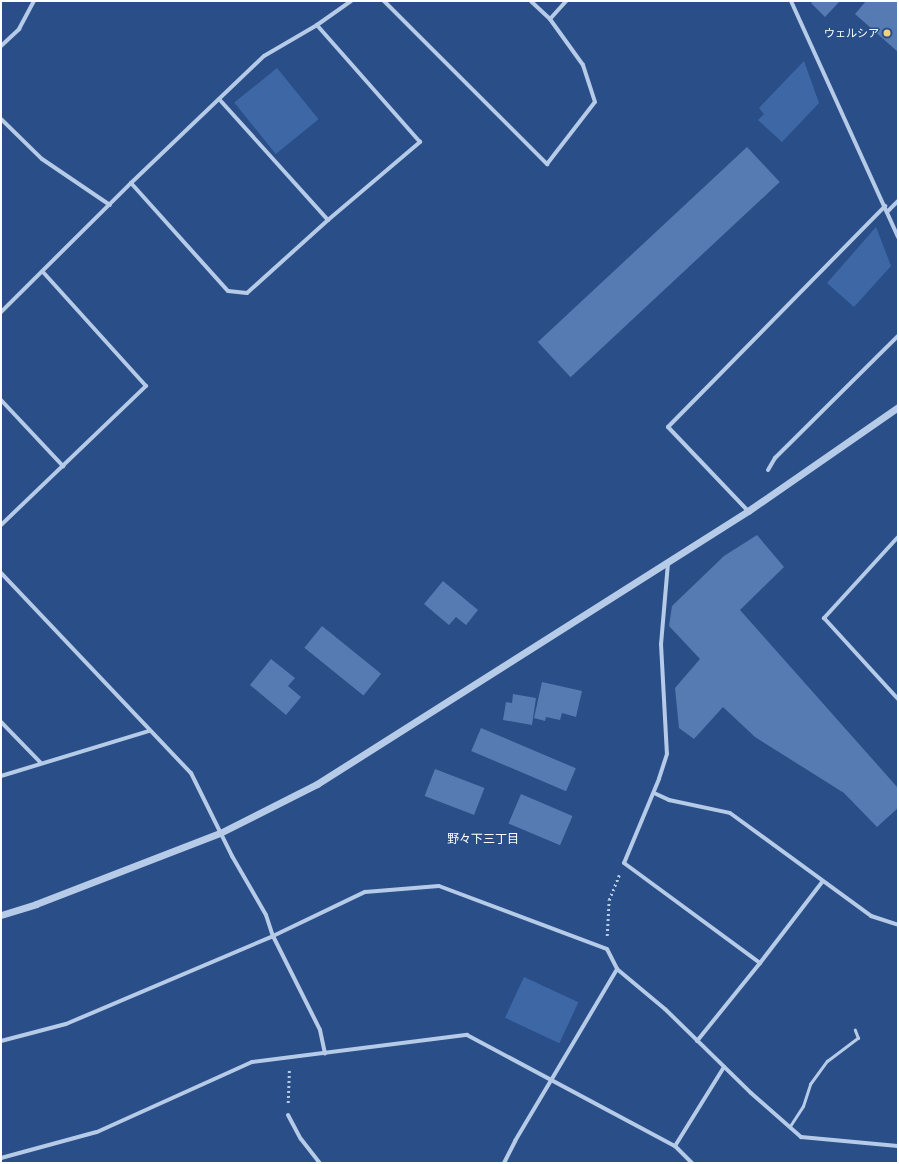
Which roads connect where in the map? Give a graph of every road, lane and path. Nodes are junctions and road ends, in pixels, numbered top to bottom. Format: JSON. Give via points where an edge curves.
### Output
{"nodes":[{"id":1,"x":34,"y":1,"type":"edge"},
{"id":2,"x":351,"y":1,"type":"edge"},
{"id":3,"x":384,"y":1,"type":"edge"},
{"id":4,"x":531,"y":1,"type":"edge"},
{"id":5,"x":566,"y":1,"type":"edge"},
{"id":6,"x":791,"y":1,"type":"edge"},
{"id":7,"x":550,"y":19,"type":"junction"},
{"id":8,"x":317,"y":25,"type":"junction"},
{"id":9,"x":1,"y":46,"type":"edge"},
{"id":10,"x":219,"y":99,"type":"junction"},
{"id":11,"x":1,"y":119,"type":"edge"},
{"id":12,"x":131,"y":183,"type":"junction"},
{"id":13,"x":898,"y":201,"type":"edge"},
{"id":14,"x":110,"y":205,"type":"junction"},
{"id":15,"x":885,"y":206,"type":"junction"},
{"id":16,"x":887,"y":212,"type":"junction"},
{"id":17,"x":328,"y":220,"type":"junction"},
{"id":18,"x":898,"y":237,"type":"edge"},
{"id":19,"x":43,"y":272,"type":"junction"},
{"id":20,"x":1,"y":312,"type":"edge"},
{"id":21,"x":898,"y":336,"type":"edge"},
{"id":22,"x":1,"y":400,"type":"edge"},
{"id":23,"x":898,"y":407,"type":"edge"},
{"id":24,"x":63,"y":466,"type":"junction"},
{"id":25,"x":768,"y":470,"type":"dead end"},
{"id":26,"x":748,"y":511,"type":"junction"},
{"id":27,"x":1,"y":525,"type":"edge"},
{"id":28,"x":898,"y":537,"type":"edge"},
{"id":29,"x":668,"y":562,"type":"junction"},
{"id":30,"x":1,"y":573,"type":"edge"},
{"id":31,"x":898,"y":699,"type":"edge"},
{"id":32,"x":1,"y":722,"type":"edge"},
{"id":33,"x":149,"y":731,"type":"junction"},
{"id":34,"x":41,"y":763,"type":"junction"},
{"id":35,"x":1,"y":776,"type":"edge"},
{"id":36,"x":654,"y":793,"type":"junction"},
{"id":37,"x":220,"y":833,"type":"junction"},
{"id":38,"x":624,"y":863,"type":"junction"},
{"id":39,"x":823,"y":881,"type":"junction"},
{"id":40,"x":1,"y":915,"type":"edge"},
{"id":41,"x":898,"y":924,"type":"edge"},
{"id":42,"x":273,"y":936,"type":"junction"},
{"id":43,"x":607,"y":949,"type":"junction"},
{"id":44,"x":760,"y":963,"type":"junction"},
{"id":45,"x":617,"y":969,"type":"junction"},
{"id":46,"x":855,"y":1030,"type":"dead end"},
{"id":47,"x":698,"y":1041,"type":"junction"},
{"id":48,"x":1,"y":1042,"type":"edge"},
{"id":49,"x":325,"y":1053,"type":"junction"},
{"id":50,"x":289,"y":1058,"type":"junction"},
{"id":51,"x":724,"y":1067,"type":"junction"},
{"id":52,"x":551,"y":1080,"type":"junction"},
{"id":53,"x":288,"y":1116,"type":"joint"},
{"id":54,"x":790,"y":1126,"type":"junction"},
{"id":55,"x":675,"y":1146,"type":"junction"},
{"id":56,"x":898,"y":1146,"type":"edge"},
{"id":57,"x":1,"y":1158,"type":"edge"},
{"id":58,"x":320,"y":1163,"type":"edge"},
{"id":59,"x":504,"y":1163,"type":"edge"},
{"id":60,"x":692,"y":1163,"type":"edge"}],
"edges":[{"from":1,"to":9,"type":"street","via":[[19,29]]},
{"from":2,"to":8,"type":"street"},
{"from":3,"to":7,"type":"street","via":[[548,164],[595,102],[583,64]]},
{"from":4,"to":7,"type":"street"},
{"from":5,"to":7,"type":"street"},
{"from":6,"to":15,"type":"street"},
{"from":8,"to":10,"type":"street","via":[[264,56]]},
{"from":8,"to":17,"type":"street","via":[[420,142]]},
{"from":10,"to":12,"type":"street"},
{"from":10,"to":17,"type":"street"},
{"from":11,"to":14,"type":"street","via":[[42,159]]},
{"from":12,"to":14,"type":"street"},
{"from":12,"to":17,"type":"street","via":[[228,291],[247,293]]},
{"from":13,"to":16,"type":"street"},
{"from":14,"to":19,"type":"street"},
{"from":15,"to":16,"type":"street"},
{"from":15,"to":26,"type":"street","via":[[668,427]]},
{"from":16,"to":18,"type":"street"},
{"from":19,"to":20,"type":"street"},
{"from":19,"to":24,"type":"street","via":[[146,386]]},
{"from":21,"to":25,"type":"street","via":[[776,458]]},
{"from":22,"to":24,"type":"street"},
{"from":23,"to":26,"type":"street"},
{"from":24,"to":27,"type":"street"},
{"from":26,"to":29,"type":"street"},
{"from":28,"to":31,"type":"street","via":[[824,618]]},
{"from":29,"to":36,"type":"street","via":[[660,644],[667,754]]},
{"from":29,"to":37,"type":"street","via":[[317,784]]},
{"from":30,"to":33,"type":"street"},
{"from":32,"to":34,"type":"street"},
{"from":33,"to":34,"type":"street"},
{"from":33,"to":37,"type":"street","via":[[191,774]]},
{"from":34,"to":35,"type":"street"},
{"from":36,"to":38,"type":"street"},
{"from":36,"to":39,"type":"street","via":[[669,800],[730,813]]},
{"from":37,"to":40,"type":"street"},
{"from":37,"to":42,"type":"street","via":[[266,915]]},
{"from":38,"to":43,"type":"path","via":[[609,900]]},
{"from":38,"to":44,"type":"street"},
{"from":39,"to":41,"type":"street","via":[[871,916]]},
{"from":39,"to":44,"type":"street"},
{"from":42,"to":43,"type":"street","via":[[365,892],[439,886]]},
{"from":42,"to":48,"type":"street","via":[[66,1024]]},
{"from":42,"to":49,"type":"street","via":[[320,1030]]},
{"from":43,"to":45,"type":"street"},
{"from":44,"to":47,"type":"street"},
{"from":45,"to":47,"type":"street"},
{"from":45,"to":52,"type":"street"},
{"from":46,"to":54,"type":"lane","via":[[858,1038],[826,1060],[810,1084],[803,1106]]},
{"from":47,"to":51,"type":"street"},
{"from":49,"to":50,"type":"street"},
{"from":49,"to":52,"type":"street","via":[[467,1035]]},
{"from":50,"to":53,"type":"path"},
{"from":50,"to":57,"type":"street","via":[[252,1062],[97,1132]]},
{"from":51,"to":54,"type":"street"},
{"from":51,"to":55,"type":"street"},
{"from":52,"to":55,"type":"street"},
{"from":52,"to":59,"type":"street"},
{"from":53,"to":58,"type":"street","via":[[301,1139]]},
{"from":54,"to":56,"type":"street","via":[[801,1137]]},
{"from":55,"to":60,"type":"street"}]}
